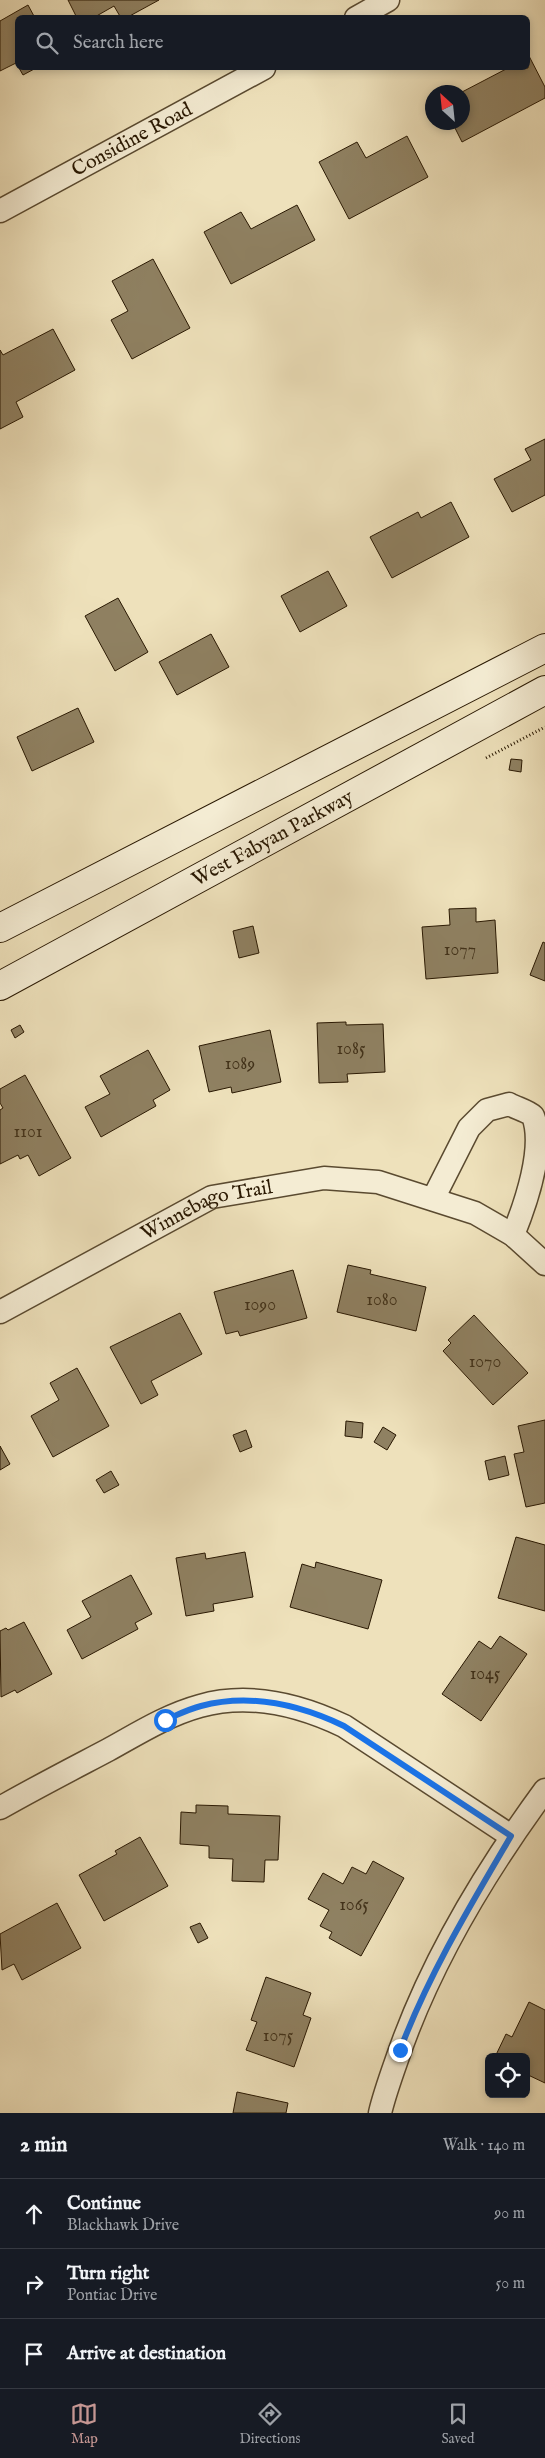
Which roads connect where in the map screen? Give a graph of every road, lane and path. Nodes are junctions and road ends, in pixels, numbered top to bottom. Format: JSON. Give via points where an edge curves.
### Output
{"nodes":[{"id":1,"x":388,"y":0,"type":"edge"},
{"id":2,"x":361,"y":15,"type":"edge"},
{"id":3,"x":260,"y":70,"type":"edge"},
{"id":4,"x":0,"y":211,"type":"edge"},
{"id":5,"x":545,"y":648,"type":"edge"},
{"id":6,"x":545,"y":690,"type":"edge"},
{"id":7,"x":0,"y":928,"type":"edge"},
{"id":8,"x":0,"y":986,"type":"edge"},
{"id":9,"x":433,"y":1199,"type":"junction"},
{"id":10,"x":513,"y":1235,"type":"junction"},
{"id":11,"x":545,"y":1264,"type":"edge"},
{"id":12,"x":0,"y":1312,"type":"edge"},
{"id":13,"x":545,"y":1790,"type":"edge"},
{"id":14,"x":0,"y":1808,"type":"edge"},
{"id":15,"x":511,"y":1836,"type":"junction"},
{"id":16,"x":380,"y":2113,"type":"edge"}],
"edges":[{"from":1,"to":2,"type":"street"},
{"from":3,"to":4,"type":"street","name":"Considine Road"},
{"from":5,"to":7,"type":"main road"},
{"from":6,"to":8,"type":"main road","name":"West Fabyan Parkway"},
{"from":9,"to":10,"type":"street","name":"Winnebago Trail","via":[[475,1213]]},
{"from":9,"to":10,"type":"street","via":[[469,1128],[487,1110],[509,1104],[533,1116],[545,1137],[542,1167]]},
{"from":9,"to":12,"type":"street","name":"Winnebago Trail","via":[[378,1182],[324,1178],[212,1197]]},
{"from":10,"to":11,"type":"street","name":"Winnebago Trail"},
{"from":13,"to":15,"type":"street"},
{"from":14,"to":15,"type":"street","via":[[165,1720],[199,1706],[245,1700],[308,1710],[344,1726]]},
{"from":15,"to":16,"type":"street","via":[[446,1947],[419,2001]]}]}
